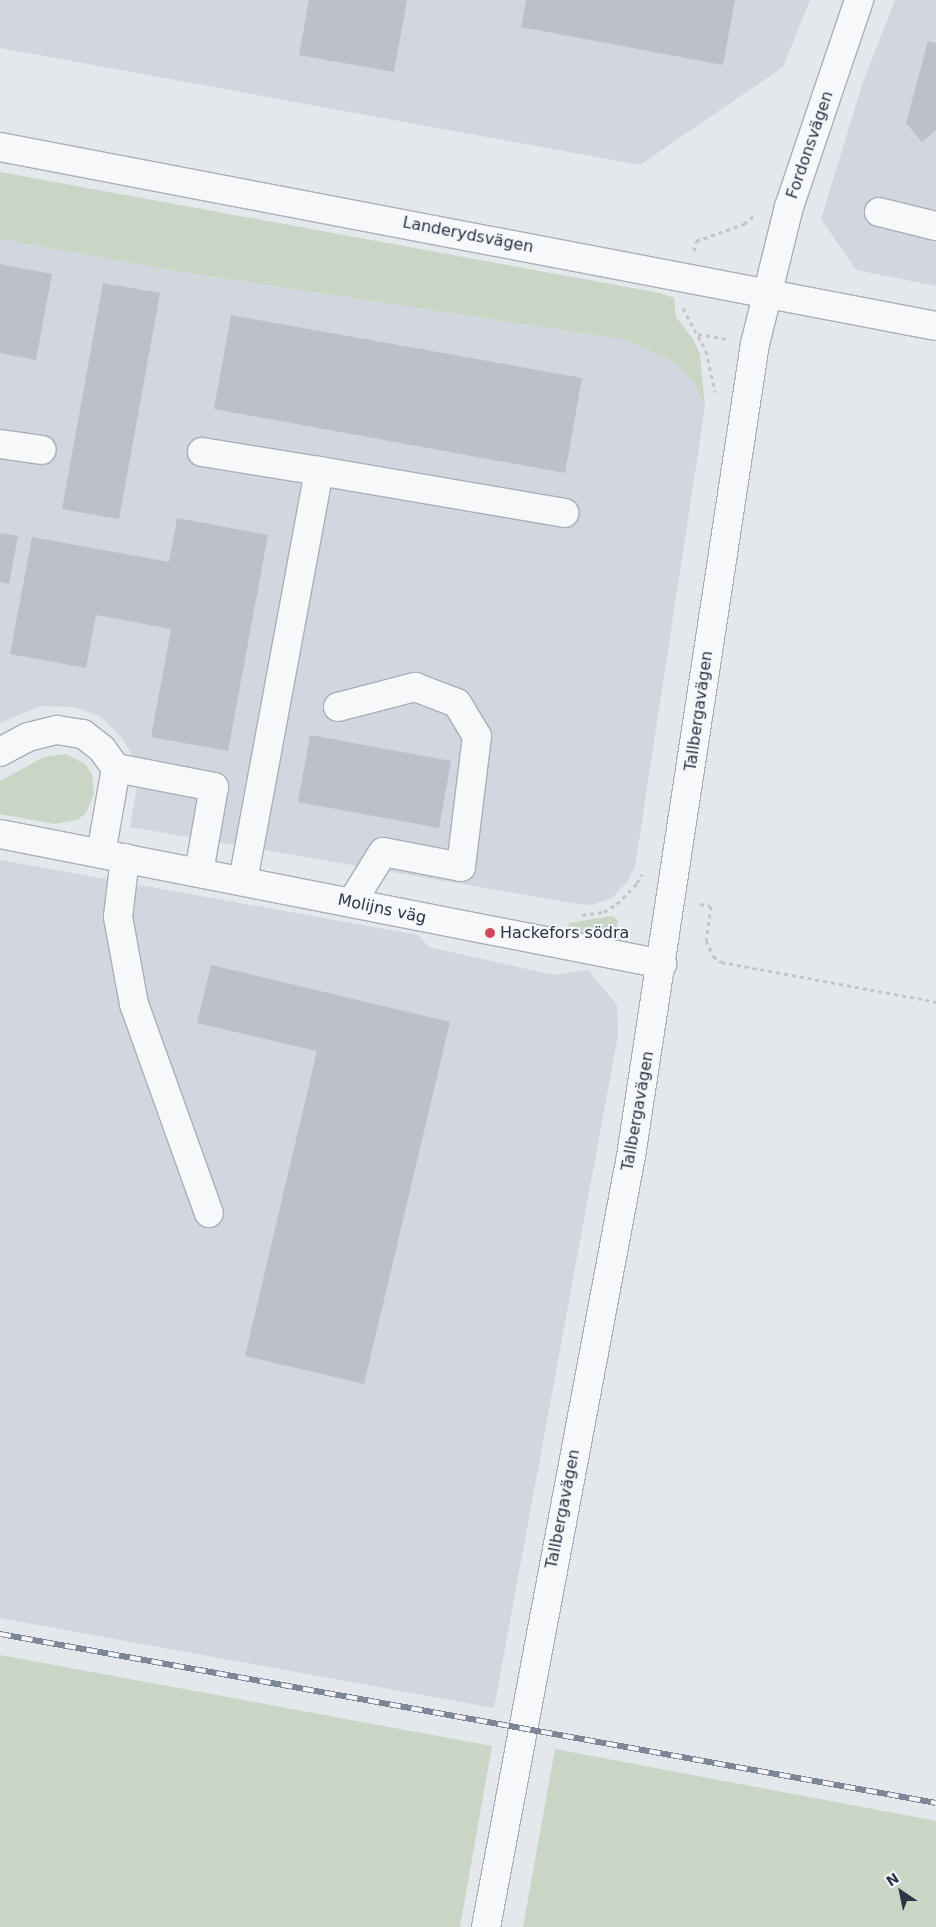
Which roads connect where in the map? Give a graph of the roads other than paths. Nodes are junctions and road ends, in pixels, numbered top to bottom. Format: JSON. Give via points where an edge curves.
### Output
{"nodes":[{"id":1,"x":859,"y":0,"type":"edge"},
{"id":2,"x":0,"y":147,"type":"edge"},
{"id":3,"x":879,"y":212,"type":"dead end"},
{"id":4,"x":936,"y":226,"type":"edge"},
{"id":5,"x":766,"y":292,"type":"junction"},
{"id":6,"x":936,"y":326,"type":"edge"},
{"id":7,"x":0,"y":444,"type":"edge"},
{"id":8,"x":42,"y":450,"type":"dead end"},
{"id":9,"x":202,"y":452,"type":"dead end"},
{"id":10,"x":319,"y":471,"type":"junction"},
{"id":11,"x":564,"y":513,"type":"dead end"},
{"id":12,"x":338,"y":707,"type":"dead end"},
{"id":13,"x":0,"y":752,"type":"edge"},
{"id":14,"x":116,"y":768,"type":"junction"},
{"id":15,"x":0,"y":834,"type":"edge"},
{"id":16,"x":113,"y":856,"type":"junction"},
{"id":17,"x":199,"y":872,"type":"junction"},
{"id":18,"x":243,"y":880,"type":"junction"},
{"id":19,"x":352,"y":902,"type":"junction"},
{"id":20,"x":662,"y":964,"type":"junction"},
{"id":21,"x":209,"y":1213,"type":"dead end"},
{"id":22,"x":486,"y":1927,"type":"edge"}],
"edges":[{"from":1,"to":5,"type":"street","name":"Fordonsvägen","via":[[789,207]]},
{"from":2,"to":5,"type":"street","name":"Landerydsvägen"},
{"from":3,"to":4,"type":"street"},
{"from":5,"to":6,"type":"street","name":"Landerydsvägen"},
{"from":5,"to":20,"type":"street","name":"Tallbergavägen","via":[[736,456]]},
{"from":7,"to":8,"type":"street"},
{"from":9,"to":10,"type":"street"},
{"from":10,"to":11,"type":"street"},
{"from":10,"to":18,"type":"street"},
{"from":12,"to":19,"type":"street","via":[[415,687],[457,703],[477,736],[461,867],[383,852]]},
{"from":13,"to":14,"type":"street","via":[[28,736],[57,730],[84,734]]},
{"from":14,"to":16,"type":"street"},
{"from":14,"to":17,"type":"street","via":[[214,786]]},
{"from":15,"to":16,"type":"street","name":"Molijns väg"},
{"from":16,"to":17,"type":"street","name":"Molijns väg"},
{"from":16,"to":21,"type":"street","via":[[118,917],[134,1004]]},
{"from":17,"to":18,"type":"street","name":"Molijns väg"},
{"from":18,"to":19,"type":"street","name":"Molijns väg"},
{"from":19,"to":20,"type":"street","name":"Molijns väg","via":[[490,933]]},
{"from":20,"to":22,"type":"street","name":"Tallbergavägen","via":[[629,1166]]}]}
